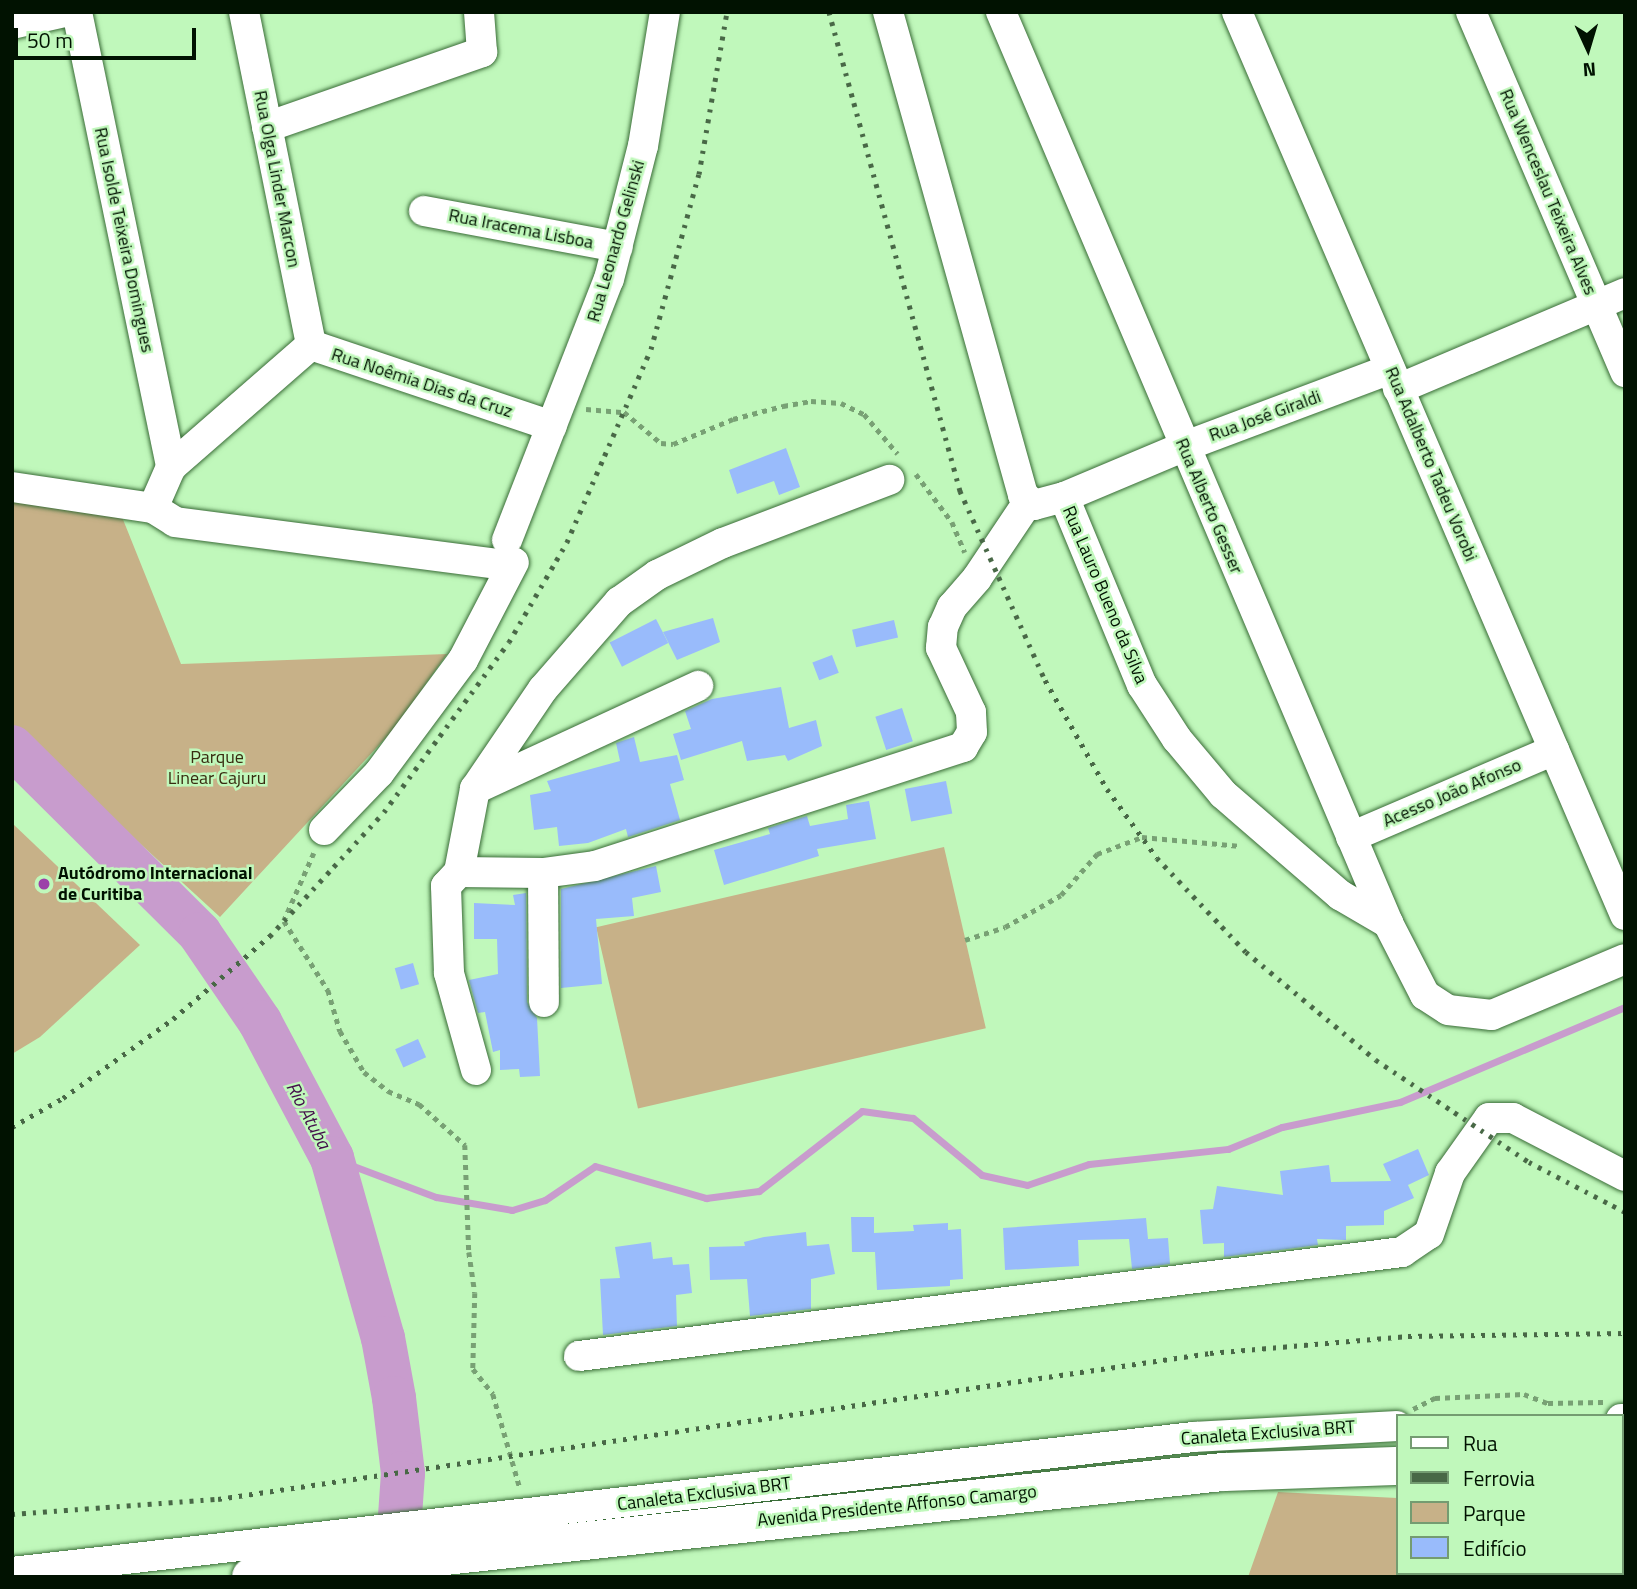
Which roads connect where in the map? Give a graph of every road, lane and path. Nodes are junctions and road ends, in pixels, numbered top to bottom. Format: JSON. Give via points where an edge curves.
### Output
{"nodes":[{"id":1,"x":65,"y":12,"type":"edge"},
{"id":2,"x":78,"y":12,"type":"edge"},
{"id":3,"x":244,"y":12,"type":"edge"},
{"id":4,"x":479,"y":12,"type":"edge"},
{"id":5,"x":665,"y":12,"type":"edge"},
{"id":6,"x":888,"y":12,"type":"edge"},
{"id":7,"x":1001,"y":12,"type":"edge"},
{"id":8,"x":1237,"y":12,"type":"edge"},
{"id":9,"x":1471,"y":12,"type":"edge"},
{"id":10,"x":12,"y":24,"type":"edge"},
{"id":11,"x":267,"y":127,"type":"junction"},
{"id":12,"x":424,"y":211,"type":"dead end"},
{"id":13,"x":618,"y":247,"type":"junction"},
{"id":14,"x":1625,"y":293,"type":"edge"},
{"id":15,"x":1596,"y":305,"type":"junction"},
{"id":16,"x":311,"y":345,"type":"junction"},
{"id":17,"x":1625,"y":372,"type":"edge"},
{"id":18,"x":1394,"y":379,"type":"junction"},
{"id":19,"x":555,"y":416,"type":"junction"},
{"id":20,"x":1183,"y":447,"type":"junction"},
{"id":21,"x":171,"y":467,"type":"junction"},
{"id":22,"x":889,"y":480,"type":"dead end"},
{"id":23,"x":12,"y":487,"type":"edge"},
{"id":24,"x":1064,"y":497,"type":"junction"},
{"id":25,"x":1028,"y":502,"type":"junction"},
{"id":26,"x":153,"y":508,"type":"junction"},
{"id":27,"x":507,"y":555,"type":"junction"},
{"id":28,"x":977,"y":578,"type":"junction"},
{"id":29,"x":698,"y":686,"type":"dead end"},
{"id":30,"x":1554,"y":750,"type":"junction"},
{"id":31,"x":475,"y":789,"type":"junction"},
{"id":32,"x":324,"y":830,"type":"joint"},
{"id":33,"x":1351,"y":837,"type":"junction"},
{"id":34,"x":1284,"y":850,"type":"junction"},
{"id":35,"x":459,"y":872,"type":"junction"},
{"id":36,"x":543,"y":873,"type":"junction"},
{"id":37,"x":1625,"y":915,"type":"edge"},
{"id":38,"x":1388,"y":923,"type":"junction"},
{"id":39,"x":965,"y":940,"type":"dead end"},
{"id":40,"x":1625,"y":959,"type":"edge"},
{"id":41,"x":544,"y":1002,"type":"dead end"},
{"id":42,"x":476,"y":1070,"type":"dead end"},
{"id":43,"x":1625,"y":1176,"type":"edge"},
{"id":44,"x":579,"y":1356,"type":"dead end"},
{"id":45,"x":1396,"y":1426,"type":"edge"},
{"id":46,"x":1396,"y":1466,"type":"edge"},
{"id":47,"x":509,"y":1527,"type":"junction"},
{"id":48,"x":246,"y":1562,"type":"edge"},
{"id":49,"x":12,"y":1572,"type":"edge"}],
"edges":[{"from":1,"to":10,"type":"street"},
{"from":2,"to":21,"type":"street","name":"Rua Isolde Teixeira Domingues"},
{"from":3,"to":11,"type":"street","name":"Rua Olga Linder Marcon"},
{"from":4,"to":11,"type":"street","via":[[482,52]]},
{"from":5,"to":13,"type":"street","name":"Rua Leonardo Gelinski","via":[[656,84]]},
{"from":6,"to":25,"type":"street"},
{"from":7,"to":20,"type":"street","name":"Rua Alberto Gesser"},
{"from":8,"to":18,"type":"street","name":"Rua Adalberto Tadeu Vorobi"},
{"from":9,"to":15,"type":"street","name":"Rua Wenceslau Teixeira Alves"},
{"from":11,"to":16,"type":"street","name":"Rua Olga Linder Marcon"},
{"from":12,"to":13,"type":"street","name":"Rua Iracema Lisboa"},
{"from":13,"to":19,"type":"street","name":"Rua Leonardo Gelinski"},
{"from":14,"to":15,"type":"street","name":"Rua José Giraldi"},
{"from":15,"to":17,"type":"street","name":"Rua Wenceslau Teixeira Alves"},
{"from":15,"to":18,"type":"street","name":"Rua José Giraldi"},
{"from":16,"to":19,"type":"street","name":"Rua Noêmia Dias da Cruz"},
{"from":16,"to":21,"type":"street","name":"Rua Noêmia Dias da Cruz"},
{"from":18,"to":20,"type":"street","name":"Rua José Giraldi"},
{"from":18,"to":30,"type":"street","name":"Rua Adalberto Tadeu Vorobi"},
{"from":19,"to":27,"type":"street","name":"Rua Leonardo Gelinski"},
{"from":19,"to":28,"type":"path","via":[[624,412],[661,443],[673,444],[733,419],[782,406],[811,401],[841,403],[864,414],[933,494]]},
{"from":20,"to":24,"type":"street","name":"Rua José Giraldi"},
{"from":20,"to":33,"type":"street","name":"Rua Alberto Gesser"},
{"from":21,"to":26,"type":"street","name":"Rua Noêmia Dias da Cruz"},
{"from":22,"to":31,"type":"street","via":[[723,543],[657,575],[620,601],[543,689]]},
{"from":23,"to":26,"type":"street"},
{"from":24,"to":25,"type":"street","name":"Rua Lauro Bueno da Silva","via":[[1042,505]]},
{"from":24,"to":34,"type":"street","name":"Rua Lauro Bueno da Silva","via":[[1142,685],[1177,739],[1223,794]]},
{"from":25,"to":28,"type":"street"},
{"from":26,"to":27,"type":"street","via":[[175,522]]},
{"from":27,"to":32,"type":"street","name":"Rua Leonardo Gelinski","via":[[463,660],[379,773]]},
{"from":28,"to":36,"type":"street","via":[[952,607],[941,648],[971,712],[972,732],[963,747],[595,866]]},
{"from":29,"to":31,"type":"street"},
{"from":30,"to":33,"type":"street","name":"Acesso João Afonso"},
{"from":30,"to":37,"type":"street","name":"Rua Adalberto Tadeu Vorobi"},
{"from":31,"to":35,"type":"street"},
{"from":32,"to":47,"type":"path","via":[[284,921],[328,990],[340,1031],[364,1072],[388,1091],[419,1104],[465,1145],[475,1293],[473,1369],[493,1394]]},
{"from":33,"to":38,"type":"street","name":"Rua Alberto Gesser"},
{"from":34,"to":38,"type":"street","name":"Rua Lauro Bueno da Silva","via":[[1340,895]]},
{"from":34,"to":39,"type":"path","via":[[1142,837],[1097,854],[1061,895],[1005,927]]},
{"from":35,"to":36,"type":"street"},
{"from":35,"to":42,"type":"street","via":[[446,886],[449,973]]},
{"from":36,"to":41,"type":"street"},
{"from":38,"to":40,"type":"street","name":"Rua Alberto Gesser","via":[[1425,995],[1448,1010],[1492,1015]]},
{"from":43,"to":44,"type":"street","via":[[1513,1118],[1489,1118],[1450,1173],[1429,1234],[1402,1252]]},
{"from":45,"to":47,"type":"street","name":"Canaleta Exclusiva BRT","via":[[1194,1437]]},
{"from":46,"to":47,"type":"main road","name":"Avenida Presidente Affonso Camargo","via":[[1223,1472]]},
{"from":47,"to":48,"type":"street","name":"Canaleta Exclusiva BRT"},
{"from":47,"to":48,"type":"main road","name":"Avenida Presidente Affonso Camargo","via":[[397,1560]]},
{"from":48,"to":49,"type":"street","name":"Canaleta Exclusiva BRT"}]}
